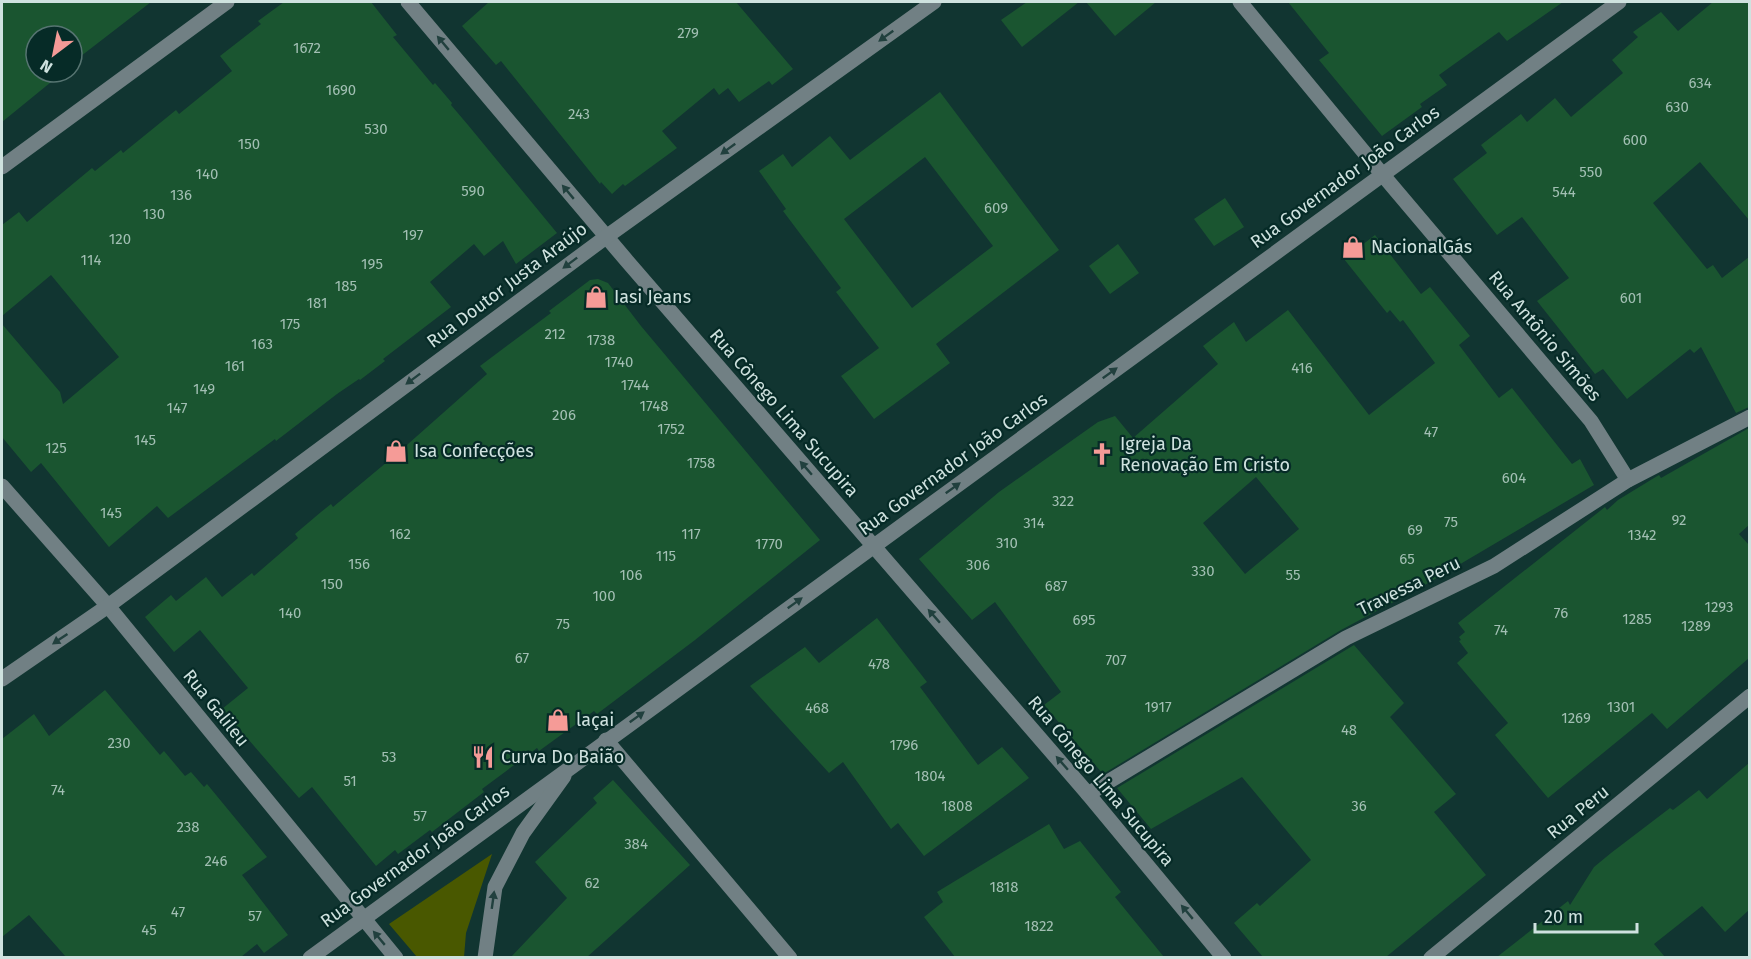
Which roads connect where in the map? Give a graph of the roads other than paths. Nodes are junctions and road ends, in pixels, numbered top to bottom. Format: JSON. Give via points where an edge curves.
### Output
{"nodes":[{"id":1,"x":227,"y":2,"type":"edge"},
{"id":2,"x":408,"y":2,"type":"edge"},
{"id":3,"x":934,"y":2,"type":"edge"},
{"id":4,"x":1240,"y":2,"type":"edge"},
{"id":5,"x":1619,"y":2,"type":"edge"},
{"id":6,"x":2,"y":167,"type":"edge"},
{"id":7,"x":1382,"y":174,"type":"junction"},
{"id":8,"x":606,"y":237,"type":"junction"},
{"id":9,"x":1749,"y":417,"type":"edge"},
{"id":10,"x":1628,"y":480,"type":"junction"},
{"id":11,"x":2,"y":486,"type":"edge"},
{"id":12,"x":873,"y":546,"type":"junction"},
{"id":13,"x":108,"y":606,"type":"junction"},
{"id":14,"x":2,"y":679,"type":"edge"},
{"id":15,"x":1749,"y":696,"type":"edge"},
{"id":16,"x":606,"y":740,"type":"junction"},
{"id":17,"x":573,"y":764,"type":"junction"},
{"id":18,"x":1088,"y":794,"type":"junction"},
{"id":19,"x":363,"y":918,"type":"junction"},
{"id":20,"x":310,"y":957,"type":"edge"},
{"id":21,"x":396,"y":957,"type":"edge"},
{"id":22,"x":485,"y":957,"type":"edge"},
{"id":23,"x":790,"y":957,"type":"edge"},
{"id":24,"x":1224,"y":957,"type":"edge"},
{"id":25,"x":1431,"y":957,"type":"edge"}],
"edges":[{"from":1,"to":6,"type":"street"},
{"from":8,"to":2,"type":"street","name":"Rua Cônego Lima Sucupira","one_way":true},
{"from":3,"to":8,"type":"street","name":"Rua Doutor Justa Araújo","one_way":true},
{"from":4,"to":7,"type":"street","name":"Rua Antônio Simões"},
{"from":5,"to":7,"type":"street","name":"Rua Governador João Carlos"},
{"from":7,"to":10,"type":"street","name":"Rua Antônio Simões","via":[[1591,421]]},
{"from":12,"to":7,"type":"street","name":"Rua Governador João Carlos","one_way":true},
{"from":12,"to":8,"type":"street","name":"Rua Cônego Lima Sucupira","one_way":true},
{"from":8,"to":13,"type":"street","name":"Rua Doutor Justa Araújo","one_way":true},
{"from":9,"to":10,"type":"street","name":"Travessa Peru"},
{"from":10,"to":18,"type":"street","name":"Travessa Peru","via":[[1494,566],[1346,638]]},
{"from":11,"to":13,"type":"street","name":"Rua Galileu"},
{"from":16,"to":12,"type":"street","name":"Rua Governador João Carlos","one_way":true},
{"from":18,"to":12,"type":"street","name":"Rua Cônego Lima Sucupira","one_way":true},
{"from":13,"to":14,"type":"street","name":"Rua Doutor Justa Araújo","one_way":true},
{"from":13,"to":19,"type":"street","name":"Rua Galileu"},
{"from":15,"to":25,"type":"street","name":"Rua Peru"},
{"from":16,"to":17,"type":"street","name":"Rua Governador João Carlos"},
{"from":16,"to":23,"type":"street"},
{"from":17,"to":19,"type":"street","name":"Rua Governador João Carlos"},
{"from":22,"to":17,"type":"street","one_way":true,"via":[[495,887],[523,833]]},
{"from":24,"to":18,"type":"street","name":"Rua Cônego Lima Sucupira","one_way":true},
{"from":19,"to":20,"type":"street","name":"Rua Governador João Carlos"},
{"from":21,"to":19,"type":"street","name":"Rua Galileu","one_way":true}]}
